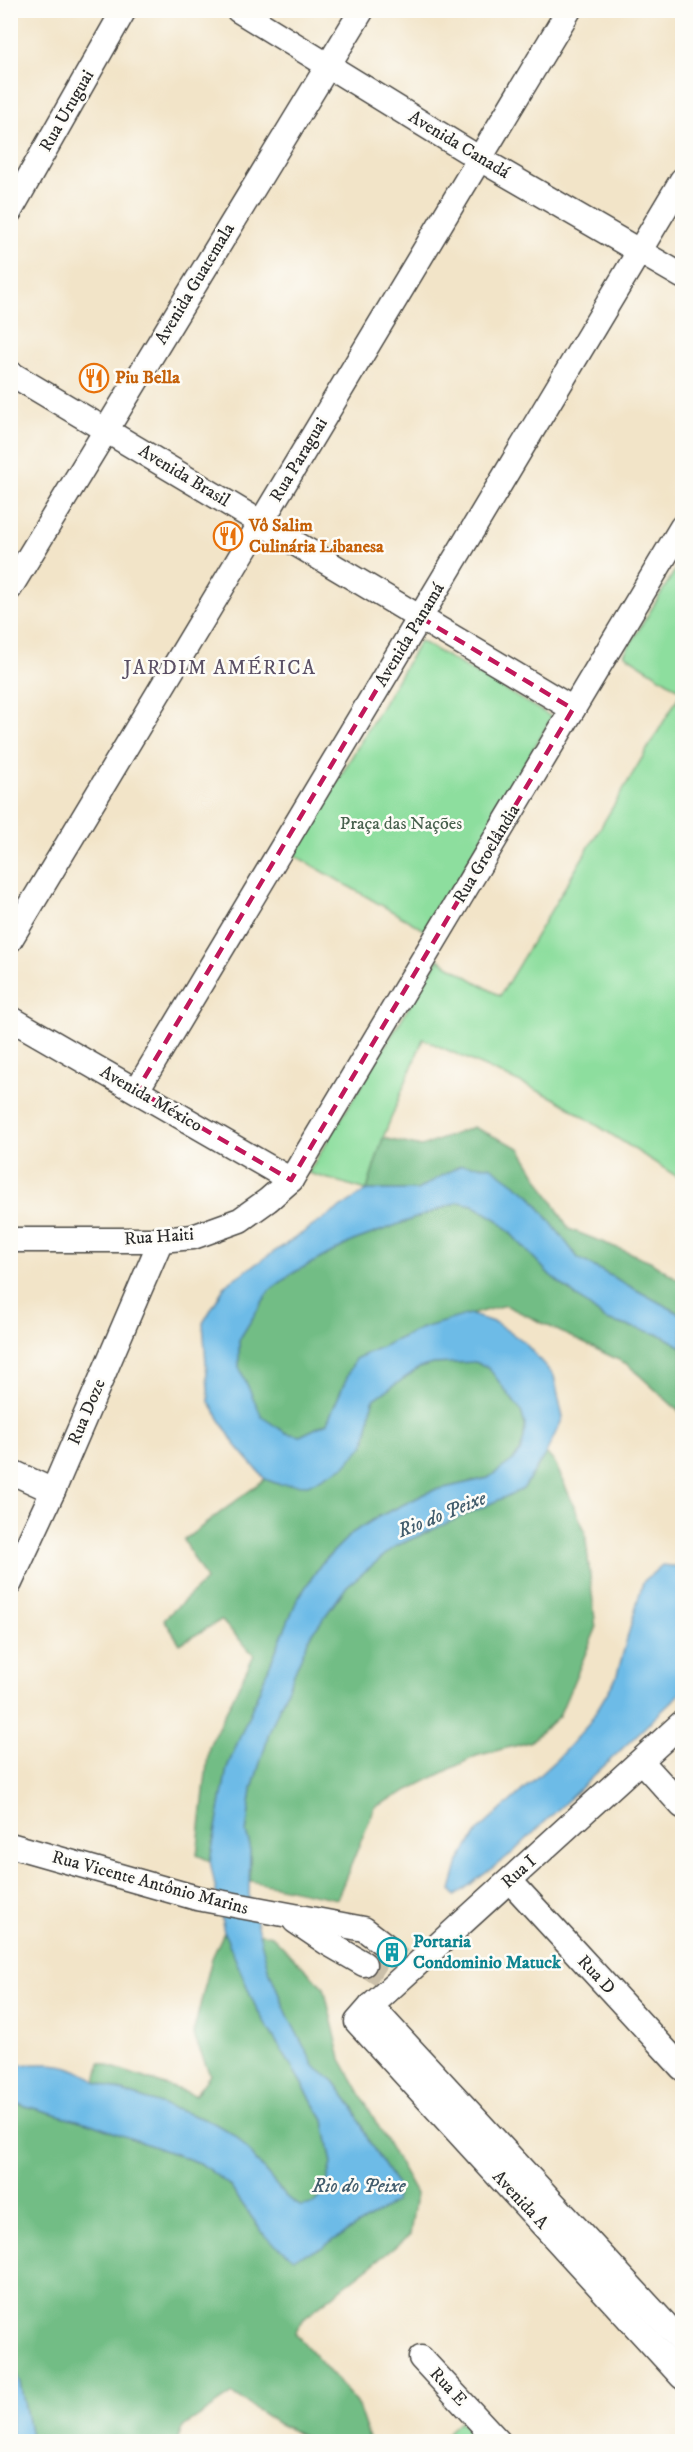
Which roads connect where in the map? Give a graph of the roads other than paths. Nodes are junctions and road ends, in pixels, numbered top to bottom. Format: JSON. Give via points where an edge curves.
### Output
{"nodes":[{"id":1,"x":124,"y":10,"type":"edge"},
{"id":2,"x":238,"y":10,"type":"edge"},
{"id":3,"x":362,"y":10,"type":"edge"},
{"id":4,"x":569,"y":10,"type":"edge"},
{"id":5,"x":328,"y":66,"type":"junction"},
{"id":6,"x":480,"y":159,"type":"junction"},
{"id":7,"x":682,"y":180,"type":"edge"},
{"id":8,"x":10,"y":211,"type":"edge"},
{"id":9,"x":640,"y":251,"type":"junction"},
{"id":10,"x":682,"y":276,"type":"edge"},
{"id":11,"x":10,"y":373,"type":"edge"},
{"id":12,"x":106,"y":430,"type":"junction"},
{"id":13,"x":262,"y":523,"type":"junction"},
{"id":14,"x":682,"y":527,"type":"edge"},
{"id":15,"x":10,"y":588,"type":"edge"},
{"id":16,"x":420,"y":617,"type":"junction"},
{"id":17,"x":573,"y":708,"type":"junction"},
{"id":18,"x":10,"y":940,"type":"edge"},
{"id":19,"x":10,"y":1018,"type":"edge"},
{"id":20,"x":137,"y":1090,"type":"junction"},
{"id":21,"x":291,"y":1180,"type":"junction"},
{"id":22,"x":10,"y":1240,"type":"edge"},
{"id":23,"x":161,"y":1240,"type":"junction"},
{"id":24,"x":10,"y":1471,"type":"edge"},
{"id":25,"x":53,"y":1491,"type":"junction"},
{"id":26,"x":10,"y":1583,"type":"edge"},
{"id":27,"x":682,"y":1723,"type":"edge"},
{"id":28,"x":641,"y":1761,"type":"junction"},
{"id":29,"x":682,"y":1806,"type":"edge"},
{"id":30,"x":10,"y":1845,"type":"edge"},
{"id":31,"x":510,"y":1881,"type":"junction"},
{"id":32,"x":389,"y":1967,"type":"junction"},
{"id":33,"x":364,"y":2014,"type":"joint"},
{"id":34,"x":682,"y":2068,"type":"edge"},
{"id":35,"x":529,"y":2192,"type":"junction"},
{"id":36,"x":682,"y":2342,"type":"edge"},
{"id":37,"x":421,"y":2358,"type":"dead end"},
{"id":38,"x":682,"y":2377,"type":"edge"},
{"id":39,"x":499,"y":2442,"type":"edge"}],
"edges":[{"from":1,"to":8,"type":"street","name":"Rua Uruguai"},
{"from":2,"to":5,"type":"street","name":"Avenida Canadá"},
{"from":3,"to":5,"type":"street","name":"Avenida Guatemala"},
{"from":4,"to":6,"type":"street","name":"Rua Paraguai"},
{"from":5,"to":6,"type":"street","name":"Avenida Canadá"},
{"from":5,"to":12,"type":"street","name":"Avenida Guatemala"},
{"from":6,"to":9,"type":"street","name":"Avenida Canadá"},
{"from":6,"to":13,"type":"street","name":"Rua Paraguai"},
{"from":7,"to":9,"type":"street","name":"Avenida Panamá"},
{"from":9,"to":10,"type":"street","name":"Avenida Canadá"},
{"from":9,"to":16,"type":"street","name":"Avenida Panamá"},
{"from":11,"to":12,"type":"street","name":"Avenida Brasil"},
{"from":12,"to":13,"type":"street","name":"Avenida Brasil"},
{"from":12,"to":15,"type":"street","name":"Avenida Guatemala"},
{"from":13,"to":16,"type":"street","name":"Avenida Brasil"},
{"from":13,"to":18,"type":"street","name":"Rua Paraguai"},
{"from":14,"to":17,"type":"street","name":"Rua Groelândia"},
{"from":16,"to":17,"type":"street","name":"Avenida Brasil"},
{"from":16,"to":20,"type":"street","name":"Avenida Panamá"},
{"from":17,"to":21,"type":"street","name":"Rua Groelândia"},
{"from":19,"to":20,"type":"street","name":"Avenida México"},
{"from":20,"to":21,"type":"street","name":"Avenida México"},
{"from":21,"to":23,"type":"street","name":"Rua Haiti","via":[[240,1220],[193,1237]]},
{"from":22,"to":23,"type":"street","name":"Rua Haiti"},
{"from":23,"to":25,"type":"street","name":"Rua Doze"},
{"from":24,"to":25,"type":"street"},
{"from":25,"to":26,"type":"street","name":"Rua Doze"},
{"from":27,"to":28,"type":"street","name":"Rua I"},
{"from":28,"to":29,"type":"street"},
{"from":28,"to":31,"type":"street","name":"Rua I"},
{"from":30,"to":32,"type":"street","name":"Rua Vicente Antônio Marins","via":[[197,1898],[364,1929]]},
{"from":31,"to":32,"type":"street","name":"Rua I"},
{"from":31,"to":34,"type":"street","name":"Rua D"},
{"from":32,"to":33,"type":"street","name":"Rua I"},
{"from":33,"to":35,"type":"street","name":"Avenida A"},
{"from":35,"to":36,"type":"street","name":"Avenida A"},
{"from":35,"to":38,"type":"street","name":"Avenida A"},
{"from":37,"to":39,"type":"street","name":"Rua E"}]}
